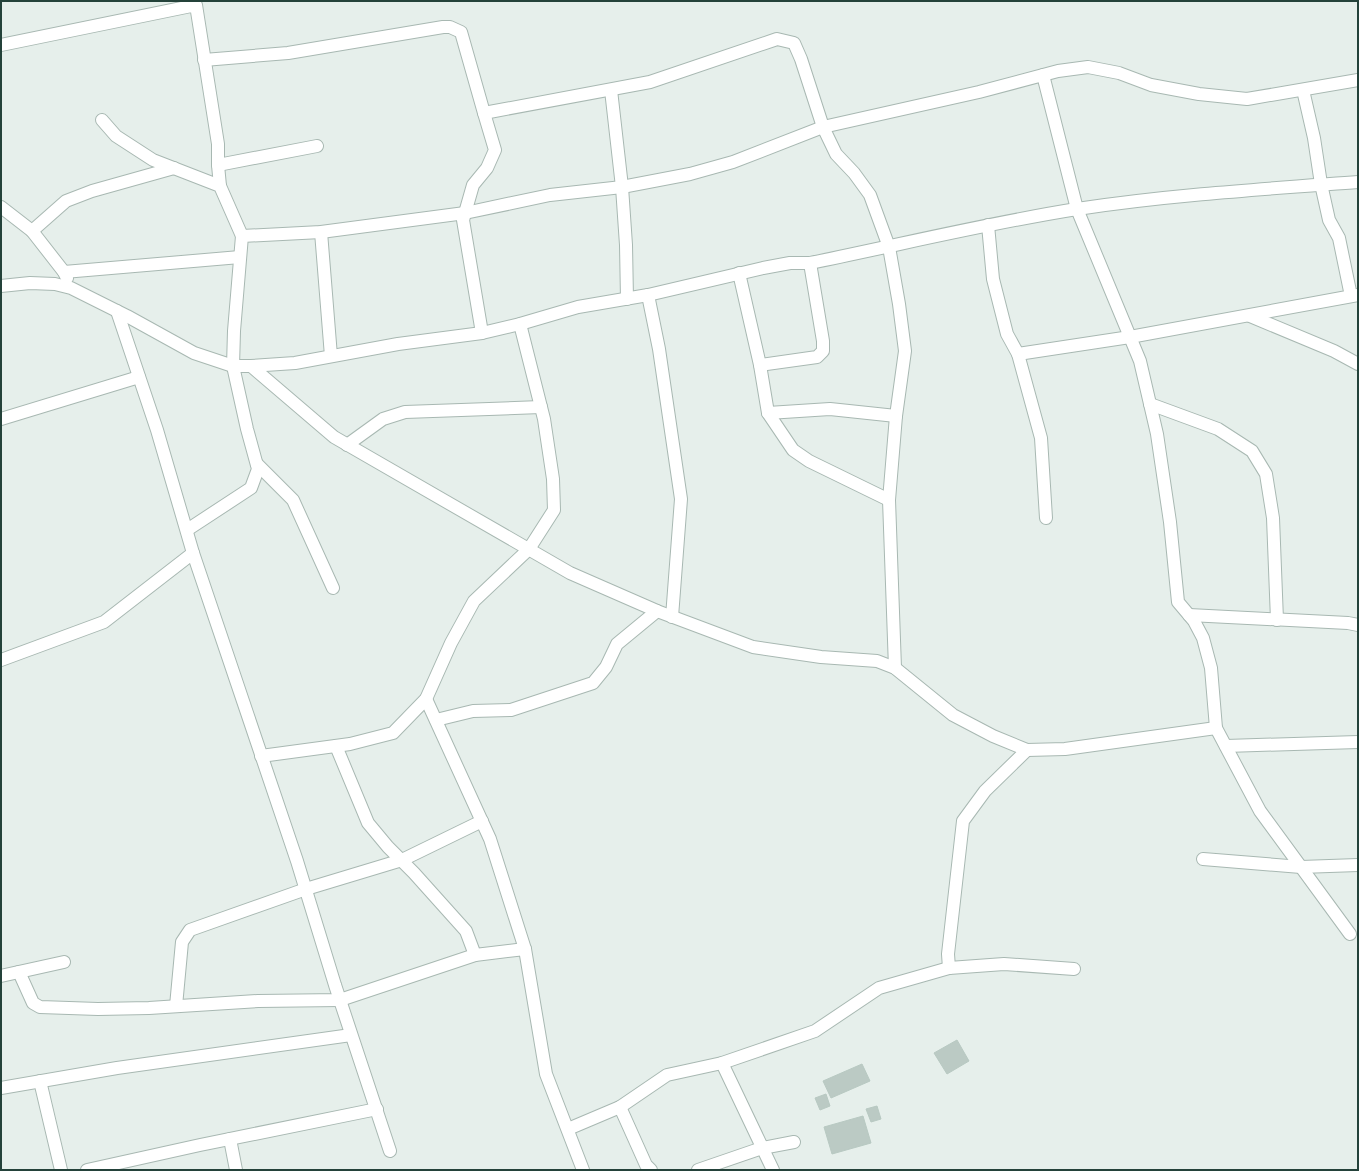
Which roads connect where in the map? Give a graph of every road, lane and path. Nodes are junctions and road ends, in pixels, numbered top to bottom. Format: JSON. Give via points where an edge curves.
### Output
{"nodes":[{"id":1,"x":1,"y":45,"type":"edge"},
{"id":2,"x":204,"y":60,"type":"junction"},
{"id":3,"x":1043,"y":74,"type":"junction"},
{"id":4,"x":1358,"y":80,"type":"edge"},
{"id":5,"x":611,"y":90,"type":"junction"},
{"id":6,"x":1303,"y":90,"type":"junction"},
{"id":7,"x":484,"y":113,"type":"junction"},
{"id":8,"x":102,"y":120,"type":"dead end"},
{"id":9,"x":823,"y":127,"type":"junction"},
{"id":10,"x":317,"y":146,"type":"dead end"},
{"id":11,"x":218,"y":165,"type":"junction"},
{"id":12,"x":174,"y":168,"type":"junction"},
{"id":13,"x":1358,"y":182,"type":"edge"},
{"id":14,"x":1321,"y":184,"type":"junction"},
{"id":15,"x":220,"y":186,"type":"junction"},
{"id":16,"x":622,"y":186,"type":"junction"},
{"id":17,"x":1,"y":207,"type":"edge"},
{"id":18,"x":1077,"y":209,"type":"junction"},
{"id":19,"x":466,"y":213,"type":"junction"},
{"id":20,"x":988,"y":225,"type":"junction"},
{"id":21,"x":32,"y":231,"type":"junction"},
{"id":22,"x":321,"y":232,"type":"junction"},
{"id":23,"x":242,"y":236,"type":"junction"},
{"id":24,"x":889,"y":247,"type":"junction"},
{"id":25,"x":240,"y":258,"type":"junction"},
{"id":26,"x":810,"y":263,"type":"junction"},
{"id":27,"x":64,"y":272,"type":"junction"},
{"id":28,"x":739,"y":273,"type":"junction"},
{"id":29,"x":1,"y":286,"type":"edge"},
{"id":30,"x":71,"y":288,"type":"junction"},
{"id":31,"x":648,"y":295,"type":"junction"},
{"id":32,"x":1355,"y":295,"type":"edge"},
{"id":33,"x":627,"y":299,"type":"junction"},
{"id":34,"x":117,"y":311,"type":"junction"},
{"id":35,"x":1250,"y":316,"type":"junction"},
{"id":36,"x":520,"y":324,"type":"junction"},
{"id":37,"x":482,"y":333,"type":"junction"},
{"id":38,"x":1130,"y":337,"type":"junction"},
{"id":39,"x":1018,"y":354,"type":"junction"},
{"id":40,"x":331,"y":356,"type":"junction"},
{"id":41,"x":1358,"y":364,"type":"edge"},
{"id":42,"x":760,"y":365,"type":"junction"},
{"id":43,"x":233,"y":366,"type":"junction"},
{"id":44,"x":251,"y":366,"type":"junction"},
{"id":45,"x":139,"y":377,"type":"junction"},
{"id":46,"x":1150,"y":404,"type":"junction"},
{"id":47,"x":541,"y":407,"type":"junction"},
{"id":48,"x":768,"y":413,"type":"junction"},
{"id":49,"x":896,"y":416,"type":"junction"},
{"id":50,"x":1,"y":419,"type":"edge"},
{"id":51,"x":347,"y":445,"type":"junction"},
{"id":52,"x":257,"y":464,"type":"junction"},
{"id":53,"x":889,"y":500,"type":"junction"},
{"id":54,"x":1046,"y":518,"type":"dead end"},
{"id":55,"x":187,"y":530,"type":"junction"},
{"id":56,"x":529,"y":549,"type":"junction"},
{"id":57,"x":194,"y":553,"type":"junction"},
{"id":58,"x":333,"y":588,"type":"dead end"},
{"id":59,"x":657,"y":611,"type":"junction"},
{"id":60,"x":1189,"y":615,"type":"junction"},
{"id":61,"x":672,"y":616,"type":"junction"},
{"id":62,"x":1277,"y":620,"type":"junction"},
{"id":63,"x":1358,"y":625,"type":"edge"},
{"id":64,"x":1,"y":660,"type":"edge"},
{"id":65,"x":895,"y":668,"type":"junction"},
{"id":66,"x":426,"y":699,"type":"junction"},
{"id":67,"x":436,"y":720,"type":"junction"},
{"id":68,"x":1216,"y":728,"type":"junction"},
{"id":69,"x":1358,"y":742,"type":"edge"},
{"id":70,"x":336,"y":746,"type":"junction"},
{"id":71,"x":1226,"y":746,"type":"junction"},
{"id":72,"x":1027,"y":750,"type":"junction"},
{"id":73,"x":261,"y":756,"type":"junction"},
{"id":74,"x":482,"y":821,"type":"junction"},
{"id":75,"x":402,"y":860,"type":"junction"},
{"id":76,"x":1203,"y":860,"type":"dead end"},
{"id":77,"x":1358,"y":865,"type":"edge"},
{"id":78,"x":1301,"y":867,"type":"junction"},
{"id":79,"x":306,"y":889,"type":"junction"},
{"id":80,"x":1350,"y":934,"type":"dead end"},
{"id":81,"x":525,"y":949,"type":"junction"},
{"id":82,"x":475,"y":955,"type":"junction"},
{"id":83,"x":64,"y":962,"type":"dead end"},
{"id":84,"x":949,"y":968,"type":"junction"},
{"id":85,"x":1074,"y":969,"type":"dead end"},
{"id":86,"x":19,"y":972,"type":"junction"},
{"id":87,"x":1,"y":976,"type":"edge"},
{"id":88,"x":340,"y":1000,"type":"junction"},
{"id":89,"x":176,"y":1006,"type":"junction"},
{"id":90,"x":351,"y":1035,"type":"junction"},
{"id":91,"x":722,"y":1063,"type":"junction"},
{"id":92,"x":40,"y":1081,"type":"junction"},
{"id":93,"x":1,"y":1088,"type":"edge"},
{"id":94,"x":620,"y":1107,"type":"junction"},
{"id":95,"x":377,"y":1109,"type":"junction"},
{"id":96,"x":568,"y":1130,"type":"junction"},
{"id":97,"x":230,"y":1139,"type":"junction"},
{"id":98,"x":794,"y":1142,"type":"dead end"},
{"id":99,"x":762,"y":1148,"type":"junction"},
{"id":100,"x":390,"y":1151,"type":"dead end"},
{"id":101,"x":61,"y":1170,"type":"edge"},
{"id":102,"x":87,"y":1170,"type":"edge"},
{"id":103,"x":236,"y":1170,"type":"edge"},
{"id":104,"x":584,"y":1170,"type":"edge"},
{"id":105,"x":650,"y":1170,"type":"edge"},
{"id":106,"x":698,"y":1170,"type":"edge"},
{"id":107,"x":773,"y":1170,"type":"edge"}],
"edges":[{"from":1,"to":2,"type":"street","via":[[196,5]]},
{"from":2,"to":7,"type":"street","via":[[288,54],[450,27],[461,32]]},
{"from":2,"to":11,"type":"street","via":[[218,144]]},
{"from":3,"to":6,"type":"street","via":[[1088,67],[1119,73],[1151,85],[1247,99]]},
{"from":3,"to":9,"type":"street","via":[[979,92]]},
{"from":3,"to":18,"type":"street"},
{"from":4,"to":6,"type":"street"},
{"from":5,"to":7,"type":"street"},
{"from":5,"to":9,"type":"street","via":[[650,82],[777,39],[794,43],[802,59]]},
{"from":5,"to":16,"type":"street"},
{"from":6,"to":14,"type":"street"},
{"from":7,"to":19,"type":"street","via":[[494,150],[487,168],[473,185]]},
{"from":8,"to":12,"type":"street","via":[[116,136],[153,160]]},
{"from":9,"to":16,"type":"street","via":[[733,162],[690,174]]},
{"from":9,"to":24,"type":"street","via":[[836,154],[870,195]]},
{"from":10,"to":11,"type":"street"},
{"from":11,"to":15,"type":"street"},
{"from":12,"to":15,"type":"street"},
{"from":12,"to":21,"type":"street","via":[[66,200]]},
{"from":13,"to":14,"type":"street"},
{"from":14,"to":18,"type":"street","via":[[1157,198]]},
{"from":14,"to":32,"type":"street","via":[[1329,220],[1339,238]]},
{"from":15,"to":23,"type":"street"},
{"from":16,"to":19,"type":"street","via":[[550,195]]},
{"from":16,"to":33,"type":"street"},
{"from":17,"to":21,"type":"street"},
{"from":18,"to":20,"type":"street"},
{"from":18,"to":38,"type":"street"},
{"from":19,"to":22,"type":"street"},
{"from":19,"to":37,"type":"street","via":[[463,220]]},
{"from":20,"to":24,"type":"street"},
{"from":20,"to":39,"type":"street","via":[[993,279],[1007,334]]},
{"from":21,"to":27,"type":"street"},
{"from":22,"to":23,"type":"street"},
{"from":22,"to":40,"type":"street"},
{"from":23,"to":25,"type":"street"},
{"from":24,"to":26,"type":"street"},
{"from":24,"to":49,"type":"street","via":[[905,351]]},
{"from":25,"to":27,"type":"street"},
{"from":25,"to":43,"type":"street"},
{"from":26,"to":28,"type":"street","via":[[790,263]]},
{"from":26,"to":42,"type":"street","via":[[823,351],[817,357]]},
{"from":27,"to":30,"type":"street"},
{"from":28,"to":31,"type":"street"},
{"from":28,"to":42,"type":"street"},
{"from":29,"to":30,"type":"street","via":[[36,283]]},
{"from":30,"to":34,"type":"street"},
{"from":31,"to":33,"type":"street"},
{"from":31,"to":61,"type":"street","via":[[659,349],[681,500]]},
{"from":32,"to":35,"type":"street"},
{"from":33,"to":36,"type":"street","via":[[578,307]]},
{"from":34,"to":43,"type":"street","via":[[194,353]]},
{"from":34,"to":45,"type":"street"},
{"from":35,"to":38,"type":"street"},
{"from":35,"to":41,"type":"street","via":[[1334,351]]},
{"from":36,"to":37,"type":"street"},
{"from":36,"to":47,"type":"street"},
{"from":37,"to":40,"type":"street"},
{"from":38,"to":39,"type":"street"},
{"from":38,"to":46,"type":"street","via":[[1140,361]]},
{"from":39,"to":54,"type":"street","via":[[1041,438]]},
{"from":40,"to":44,"type":"street","via":[[294,363]]},
{"from":42,"to":48,"type":"street"},
{"from":43,"to":44,"type":"street"},
{"from":43,"to":52,"type":"street"},
{"from":44,"to":51,"type":"street","via":[[334,438]]},
{"from":45,"to":50,"type":"street"},
{"from":45,"to":55,"type":"street"},
{"from":46,"to":60,"type":"street","via":[[1170,522],[1178,602]]},
{"from":46,"to":62,"type":"street","via":[[1218,429],[1252,451],[1266,474],[1273,518]]},
{"from":47,"to":51,"type":"street","via":[[405,412],[383,418]]},
{"from":47,"to":56,"type":"street","via":[[553,479],[554,510]]},
{"from":48,"to":49,"type":"street","via":[[830,409]]},
{"from":48,"to":53,"type":"street","via":[[793,450],[809,461]]},
{"from":49,"to":53,"type":"street"},
{"from":51,"to":56,"type":"street"},
{"from":52,"to":55,"type":"street","via":[[258,469],[251,488]]},
{"from":52,"to":58,"type":"street","via":[[293,500]]},
{"from":53,"to":65,"type":"street"},
{"from":55,"to":57,"type":"street"},
{"from":56,"to":59,"type":"street","via":[[570,573]]},
{"from":56,"to":66,"type":"street","via":[[474,601],[451,643]]},
{"from":57,"to":64,"type":"street","via":[[104,622]]},
{"from":57,"to":73,"type":"street"},
{"from":59,"to":61,"type":"street"},
{"from":59,"to":67,"type":"street","via":[[617,644],[606,667],[592,683],[511,710],[473,711]]},
{"from":60,"to":62,"type":"street"},
{"from":60,"to":68,"type":"street","via":[[1203,638],[1211,668]]},
{"from":61,"to":65,"type":"street","via":[[753,647],[821,657],[877,661]]},
{"from":62,"to":63,"type":"street"},
{"from":65,"to":72,"type":"street","via":[[953,715],[992,736]]},
{"from":66,"to":67,"type":"street"},
{"from":66,"to":70,"type":"street","via":[[393,733]]},
{"from":67,"to":74,"type":"street"},
{"from":68,"to":71,"type":"street"},
{"from":68,"to":72,"type":"street","via":[[1065,749]]},
{"from":69,"to":71,"type":"street"},
{"from":70,"to":73,"type":"street"},
{"from":70,"to":75,"type":"street","via":[[368,823],[388,848]]},
{"from":71,"to":78,"type":"street","via":[[1260,811]]},
{"from":72,"to":84,"type":"street","via":[[985,791],[963,821],[948,954]]},
{"from":73,"to":79,"type":"street"},
{"from":74,"to":75,"type":"street"},
{"from":74,"to":81,"type":"street"},
{"from":75,"to":79,"type":"street"},
{"from":75,"to":82,"type":"street","via":[[466,931]]},
{"from":76,"to":78,"type":"street"},
{"from":77,"to":78,"type":"street"},
{"from":78,"to":80,"type":"street"},
{"from":79,"to":88,"type":"street"},
{"from":79,"to":89,"type":"street","via":[[190,930],[182,942]]},
{"from":81,"to":82,"type":"street"},
{"from":81,"to":96,"type":"street","via":[[546,1074]]},
{"from":82,"to":88,"type":"street"},
{"from":83,"to":86,"type":"street"},
{"from":84,"to":85,"type":"street","via":[[1004,964]]},
{"from":84,"to":91,"type":"street","via":[[879,988],[814,1031]]},
{"from":86,"to":87,"type":"street"},
{"from":86,"to":89,"type":"street","via":[[33,1003],[40,1007],[98,1009]]},
{"from":88,"to":89,"type":"street"},
{"from":88,"to":90,"type":"street"},
{"from":90,"to":92,"type":"street"},
{"from":90,"to":95,"type":"street"},
{"from":91,"to":94,"type":"street","via":[[667,1075]]},
{"from":91,"to":99,"type":"street"},
{"from":92,"to":93,"type":"street"},
{"from":92,"to":101,"type":"street"},
{"from":94,"to":96,"type":"street"},
{"from":94,"to":105,"type":"street"},
{"from":95,"to":97,"type":"street"},
{"from":95,"to":100,"type":"street"},
{"from":96,"to":104,"type":"street"},
{"from":97,"to":102,"type":"street"},
{"from":97,"to":103,"type":"street"},
{"from":98,"to":99,"type":"street"},
{"from":99,"to":106,"type":"street"},
{"from":99,"to":107,"type":"street"}]}
